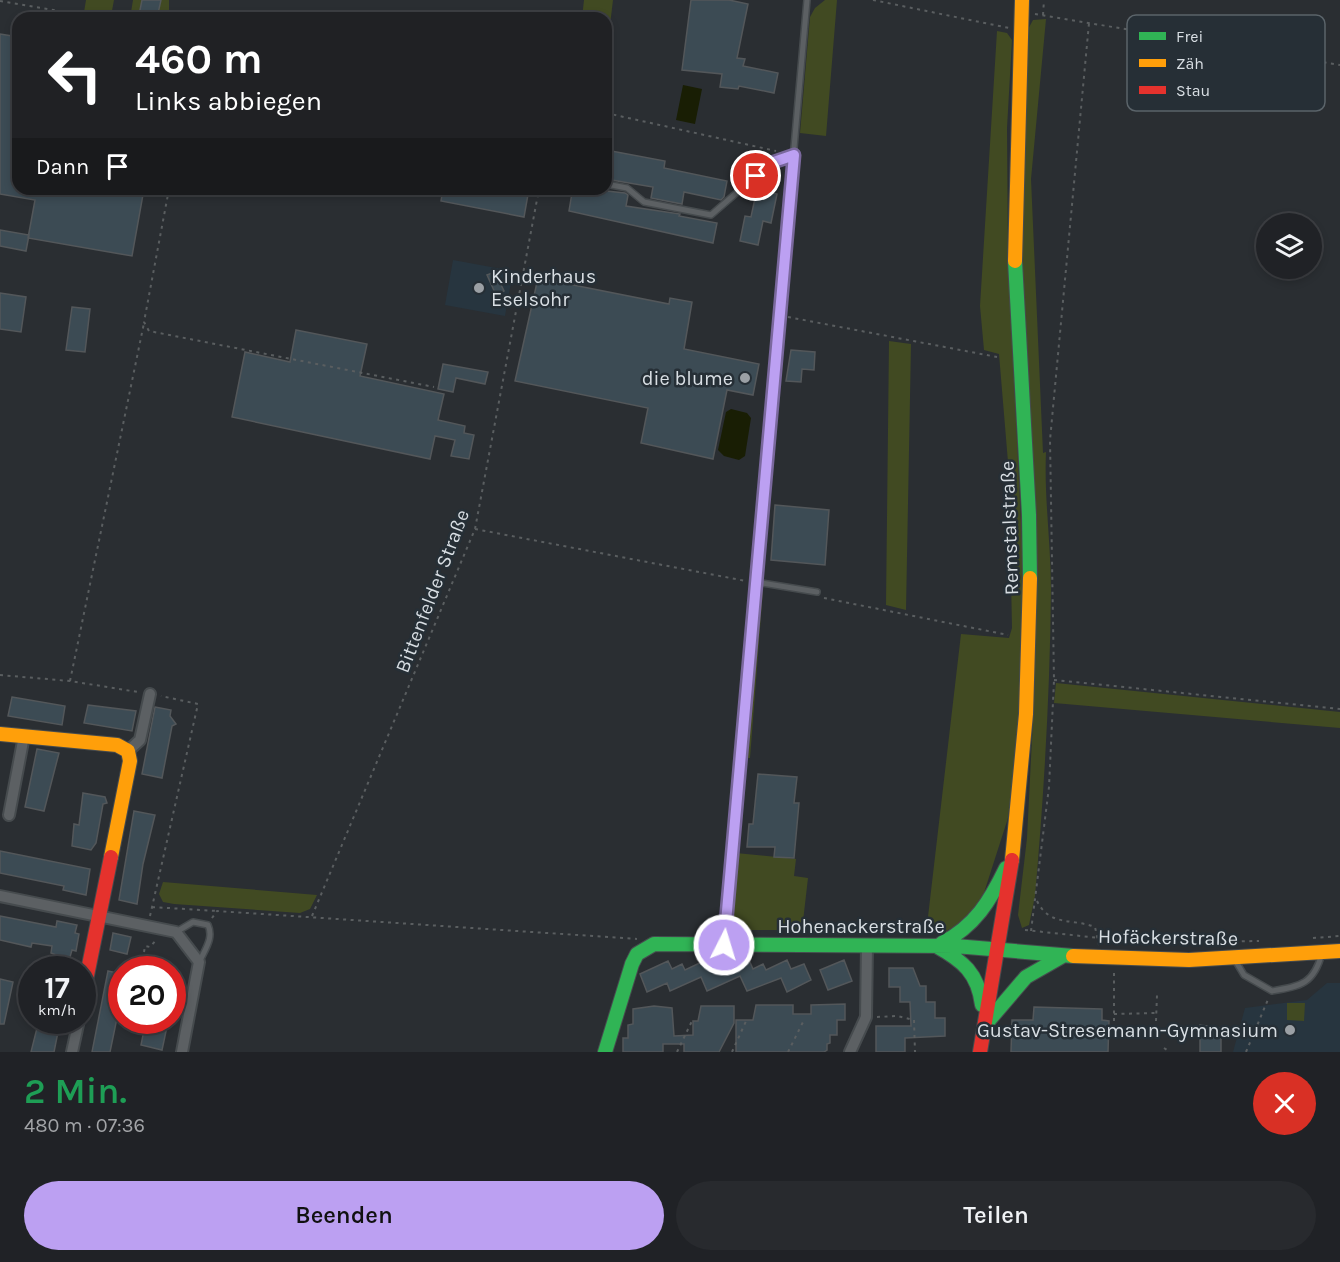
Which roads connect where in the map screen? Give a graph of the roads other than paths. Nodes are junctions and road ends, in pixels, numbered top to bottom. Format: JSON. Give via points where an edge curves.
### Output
{"nodes":[{"id":1,"x":807,"y":0,"type":"edge"},
{"id":2,"x":1022,"y":0,"type":"edge"},
{"id":3,"x":794,"y":155,"type":"junction"},
{"id":4,"x":612,"y":185,"type":"edge"},
{"id":5,"x":756,"y":582,"type":"junction"},
{"id":6,"x":817,"y":592,"type":"road end"},
{"id":7,"x":150,"y":694,"type":"road end"},
{"id":8,"x":0,"y":734,"type":"edge"},
{"id":9,"x":24,"y":736,"type":"junction"},
{"id":10,"x":128,"y":751,"type":"junction"},
{"id":11,"x":9,"y":815,"type":"dead end"},
{"id":12,"x":1014,"y":849,"type":"junction"},
{"id":13,"x":0,"y":896,"type":"edge"},
{"id":14,"x":99,"y":915,"type":"junction"},
{"id":15,"x":176,"y":932,"type":"junction"},
{"id":16,"x":724,"y":945,"type":"junction"},
{"id":17,"x":867,"y":945,"type":"junction"},
{"id":18,"x":936,"y":946,"type":"junction"},
{"id":19,"x":996,"y":950,"type":"junction"},
{"id":20,"x":1340,"y":951,"type":"edge"},
{"id":21,"x":1322,"y":952,"type":"junction"},
{"id":22,"x":1067,"y":954,"type":"junction"},
{"id":23,"x":91,"y":956,"type":"edge"},
{"id":24,"x":1234,"y":958,"type":"junction"},
{"id":25,"x":199,"y":962,"type":"junction"},
{"id":26,"x":984,"y":1026,"type":"junction"},
{"id":27,"x":76,"y":1034,"type":"edge"},
{"id":28,"x":72,"y":1052,"type":"edge"},
{"id":29,"x":182,"y":1052,"type":"edge"},
{"id":30,"x":605,"y":1052,"type":"edge"},
{"id":31,"x":850,"y":1052,"type":"edge"},
{"id":32,"x":980,"y":1052,"type":"edge"}],
"edges":[{"from":1,"to":3,"type":"lane"},
{"from":2,"to":12,"type":"street","name":"Remstalstraße","via":[[1015,255],[1030,606]]},
{"from":3,"to":4,"type":"lane","via":[[771,163],[711,215],[644,202],[627,189]]},
{"from":3,"to":5,"type":"lane"},
{"from":5,"to":6,"type":"lane"},
{"from":5,"to":16,"type":"lane"},
{"from":7,"to":10,"type":"street","via":[[140,740]]},
{"from":8,"to":9,"type":"street"},
{"from":9,"to":10,"type":"street","via":[[117,745]]},
{"from":9,"to":11,"type":"street"},
{"from":10,"to":14,"type":"street","via":[[130,761]]},
{"from":12,"to":18,"type":"street","via":[[976,922]]},
{"from":12,"to":19,"type":"street","name":"Remstalstraße"},
{"from":13,"to":14,"type":"street"},
{"from":14,"to":15,"type":"street"},
{"from":14,"to":23,"type":"street"},
{"from":15,"to":25,"type":"street"},
{"from":15,"to":25,"type":"lane","via":[[194,922],[208,925],[209,942]]},
{"from":16,"to":17,"type":"street","name":"Hohenackerstraße"},
{"from":16,"to":30,"type":"street","name":"Hohenackerstraße","via":[[668,942],[654,944],[637,954]]},
{"from":17,"to":18,"type":"street","name":"Hohenackerstraße"},
{"from":17,"to":31,"type":"street","via":[[866,1017]]},
{"from":18,"to":19,"type":"street","name":"Hohenackerstraße"},
{"from":18,"to":26,"type":"street","via":[[972,969],[981,990]]},
{"from":19,"to":22,"type":"street","name":"Hofäckerstraße"},
{"from":19,"to":26,"type":"street","name":"Remstalstraße"},
{"from":20,"to":21,"type":"street","name":"Hofäckerstraße"},
{"from":21,"to":24,"type":"street","name":"Hofäckerstraße"},
{"from":21,"to":24,"type":"lane","via":[[1318,970],[1303,985],[1272,991],[1244,975]]},
{"from":22,"to":24,"type":"street","name":"Hofäckerstraße","via":[[1159,960]]},
{"from":22,"to":26,"type":"street","via":[[1027,973]]},
{"from":25,"to":29,"type":"street"},
{"from":26,"to":32,"type":"street","name":"Remstalstraße"},
{"from":27,"to":28,"type":"street"}]}
